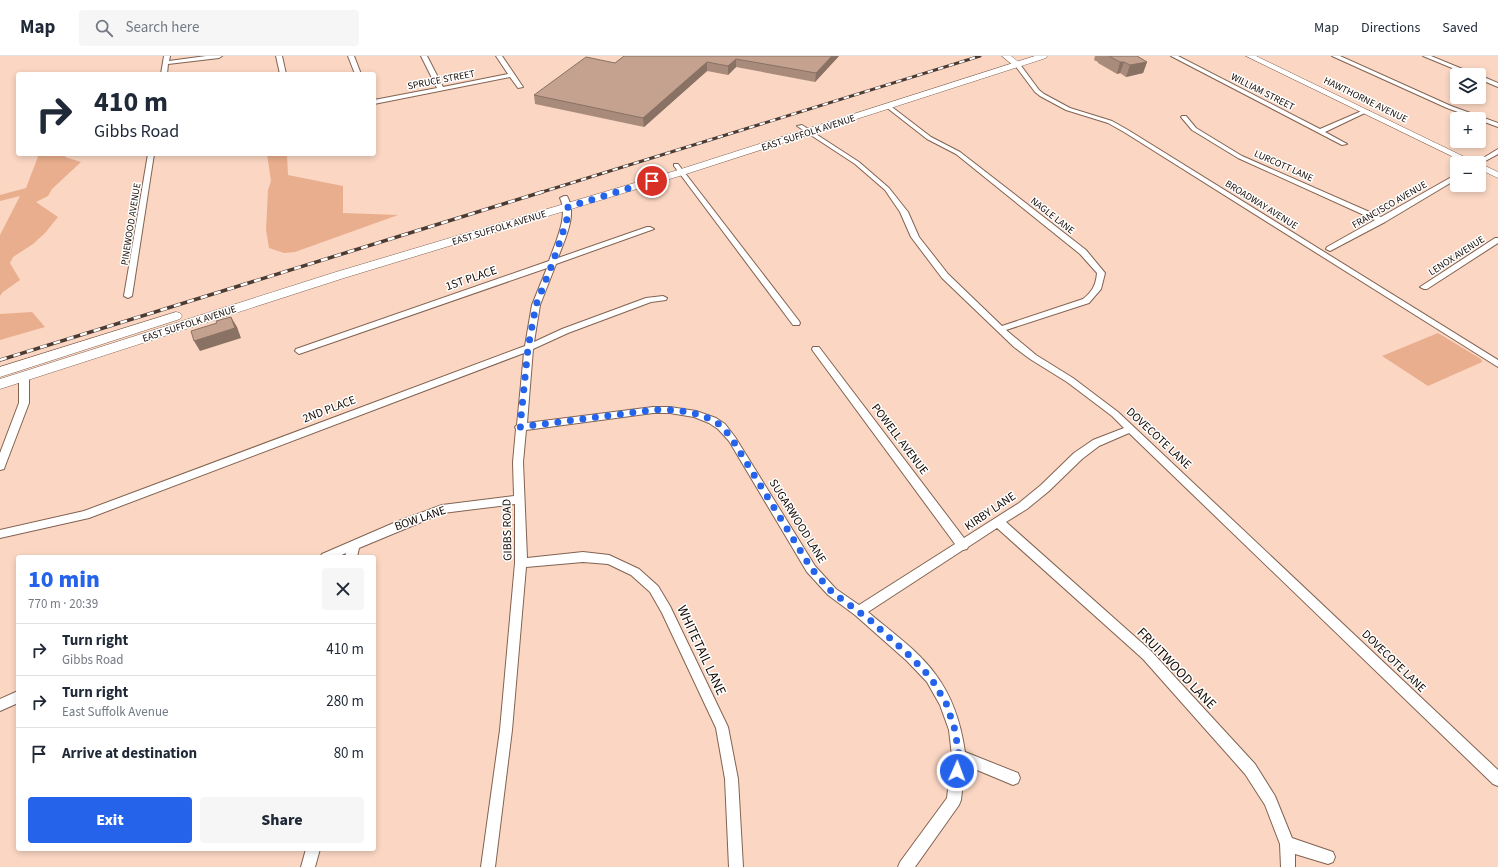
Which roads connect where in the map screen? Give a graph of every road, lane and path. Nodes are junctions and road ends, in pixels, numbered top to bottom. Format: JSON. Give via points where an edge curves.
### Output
{"nodes":[{"id":1,"x":167,"y":56,"type":"edge"},
{"id":2,"x":218,"y":56,"type":"edge"},
{"id":3,"x":279,"y":56,"type":"edge"},
{"id":4,"x":351,"y":56,"type":"edge"},
{"id":5,"x":424,"y":56,"type":"edge"},
{"id":6,"x":499,"y":56,"type":"edge"},
{"id":7,"x":1043,"y":56,"type":"edge"},
{"id":8,"x":1174,"y":56,"type":"edge"},
{"id":9,"x":1250,"y":56,"type":"edge"},
{"id":10,"x":1335,"y":56,"type":"edge"},
{"id":11,"x":1426,"y":56,"type":"edge"},
{"id":12,"x":1014,"y":59,"type":"edge"},
{"id":13,"x":166,"y":63,"type":"junction"},
{"id":14,"x":1456,"y":68,"type":"edge"},
{"id":15,"x":164,"y":72,"type":"edge"},
{"id":16,"x":283,"y":72,"type":"edge"},
{"id":17,"x":357,"y":72,"type":"edge"},
{"id":18,"x":512,"y":75,"type":"junction"},
{"id":19,"x":1486,"y":80,"type":"edge"},
{"id":20,"x":1498,"y":85,"type":"edge"},
{"id":21,"x":520,"y":86,"type":"dead end"},
{"id":22,"x":442,"y":89,"type":"junction"},
{"id":23,"x":376,"y":102,"type":"edge"},
{"id":24,"x":888,"y":106,"type":"junction"},
{"id":25,"x":1366,"y":112,"type":"junction"},
{"id":26,"x":1184,"y":117,"type":"dead end"},
{"id":27,"x":1498,"y":125,"type":"edge"},
{"id":28,"x":804,"y":129,"type":"junction"},
{"id":29,"x":1321,"y":132,"type":"junction"},
{"id":30,"x":1344,"y":144,"type":"dead end"},
{"id":31,"x":1498,"y":151,"type":"edge"},
{"id":32,"x":151,"y":156,"type":"edge"},
{"id":33,"x":1459,"y":156,"type":"edge"},
{"id":34,"x":1486,"y":159,"type":"edge"},
{"id":35,"x":679,"y":168,"type":"junction"},
{"id":36,"x":1486,"y":168,"type":"edge"},
{"id":37,"x":1498,"y":175,"type":"edge"},
{"id":38,"x":1450,"y":180,"type":"edge"},
{"id":39,"x":566,"y":203,"type":"junction"},
{"id":40,"x":1382,"y":220,"type":"junction"},
{"id":41,"x":650,"y":229,"type":"dead end"},
{"id":42,"x":1498,"y":240,"type":"edge"},
{"id":43,"x":1330,"y":249,"type":"dead end"},
{"id":44,"x":553,"y":262,"type":"junction"},
{"id":45,"x":1424,"y":287,"type":"dead end"},
{"id":46,"x":128,"y":296,"type":"dead end"},
{"id":47,"x":663,"y":298,"type":"dead end"},
{"id":48,"x":796,"y":324,"type":"dead end"},
{"id":49,"x":1001,"y":329,"type":"junction"},
{"id":50,"x":528,"y":348,"type":"junction"},
{"id":51,"x":816,"y":349,"type":"dead end"},
{"id":52,"x":299,"y":351,"type":"dead end"},
{"id":53,"x":1498,"y":364,"type":"edge"},
{"id":54,"x":0,"y":372,"type":"edge"},
{"id":55,"x":24,"y":376,"type":"junction"},
{"id":56,"x":0,"y":384,"type":"edge"},
{"id":57,"x":520,"y":427,"type":"junction"},
{"id":58,"x":1131,"y":429,"type":"junction"},
{"id":59,"x":0,"y":466,"type":"edge"},
{"id":60,"x":520,"y":499,"type":"junction"},
{"id":61,"x":998,"y":522,"type":"junction"},
{"id":62,"x":0,"y":534,"type":"edge"},
{"id":63,"x":354,"y":544,"type":"junction"},
{"id":64,"x":962,"y":546,"type":"junction"},
{"id":65,"x":330,"y":555,"type":"edge"},
{"id":66,"x":351,"y":555,"type":"edge"},
{"id":67,"x":521,"y":563,"type":"junction"},
{"id":68,"x":859,"y":612,"type":"junction"},
{"id":69,"x":16,"y":698,"type":"edge"},
{"id":70,"x":0,"y":705,"type":"edge"},
{"id":71,"x":959,"y":756,"type":"junction"},
{"id":72,"x":1013,"y":778,"type":"dead end"},
{"id":73,"x":1498,"y":779,"type":"edge"},
{"id":74,"x":1287,"y":844,"type":"junction"},
{"id":75,"x":312,"y":851,"type":"edge"},
{"id":76,"x":1328,"y":857,"type":"dead end"},
{"id":77,"x":308,"y":867,"type":"edge"},
{"id":78,"x":488,"y":867,"type":"edge"},
{"id":79,"x":736,"y":867,"type":"edge"},
{"id":80,"x":904,"y":867,"type":"edge"},
{"id":81,"x":1288,"y":867,"type":"edge"}],
"edges":[{"from":1,"to":13,"type":"street"},
{"from":2,"to":13,"type":"street"},
{"from":3,"to":16,"type":"street"},
{"from":4,"to":17,"type":"street"},
{"from":5,"to":22,"type":"street"},
{"from":6,"to":18,"type":"street"},
{"from":7,"to":12,"type":"main road","name":"EAST SUFFOLK AVENUE"},
{"from":8,"to":29,"type":"street","name":"WILLIAM STREET"},
{"from":9,"to":25,"type":"street","name":"HAWTHORNE AVENUE"},
{"from":10,"to":27,"type":"street","via":[[1449,107]]},
{"from":11,"to":14,"type":"street"},
{"from":12,"to":24,"type":"main road","name":"EAST SUFFOLK AVENUE"},
{"from":12,"to":28,"type":"main road","name":"EAST SUFFOLK AVENUE"},
{"from":12,"to":53,"type":"street","name":"BROADWAY AVENUE","via":[[1036,91],[1042,95],[1068,109],[1110,122],[1126,131]]},
{"from":13,"to":15,"type":"street"},
{"from":18,"to":21,"type":"street"},
{"from":18,"to":22,"type":"street","name":"SPRUCE STREET"},
{"from":19,"to":20,"type":"street"},
{"from":22,"to":23,"type":"street","name":"SPRUCE STREET"},
{"from":24,"to":28,"type":"main road","name":"EAST SUFFOLK AVENUE"},
{"from":24,"to":49,"type":"street","name":"NAGLE LANE","via":[[930,138],[958,152],[1083,252],[1102,273],[1095,294],[1086,301]]},
{"from":25,"to":29,"type":"street"},
{"from":25,"to":33,"type":"street","name":"HAWTHORNE AVENUE"},
{"from":26,"to":40,"type":"street","name":"LURCOTT LANE","via":[[1194,129],[1240,157]]},
{"from":28,"to":35,"type":"main road","name":"EAST SUFFOLK AVENUE"},
{"from":28,"to":49,"type":"street","name":"DOVECOTE LANE","via":[[857,163],[887,189],[904,212],[915,237],[945,276]]},
{"from":29,"to":30,"type":"street","name":"WILLIAM STREET"},
{"from":31,"to":34,"type":"street"},
{"from":32,"to":46,"type":"street","name":"PINEWOOD AVENUE"},
{"from":35,"to":39,"type":"main road","name":"EAST SUFFOLK AVENUE"},
{"from":35,"to":48,"type":"street"},
{"from":36,"to":37,"type":"street"},
{"from":38,"to":40,"type":"street","name":"FRANCISCO AVENUE"},
{"from":39,"to":44,"type":"street","name":"GIBBS ROAD","via":[[568,214]]},
{"from":39,"to":54,"type":"main road","name":"EAST SUFFOLK AVENUE","via":[[281,284]]},
{"from":39,"to":55,"type":"main road","name":"EAST SUFFOLK AVENUE"},
{"from":40,"to":43,"type":"street","name":"FRANCISCO AVENUE"},
{"from":41,"to":44,"type":"street","name":"1ST PLACE"},
{"from":42,"to":45,"type":"street","name":"LENOX AVENUE"},
{"from":44,"to":50,"type":"street","name":"GIBBS ROAD","via":[[536,305]]},
{"from":44,"to":52,"type":"street","name":"1ST PLACE"},
{"from":47,"to":50,"type":"street","name":"2ND PLACE","via":[[649,300]]},
{"from":49,"to":58,"type":"street","name":"DOVECOTE LANE","via":[[1028,353],[1094,398]]},
{"from":50,"to":57,"type":"street","name":"GIBBS ROAD"},
{"from":50,"to":62,"type":"street","name":"2ND PLACE","via":[[85,515]]},
{"from":51,"to":64,"type":"street","name":"POWELL AVENUE"},
{"from":55,"to":56,"type":"main road","name":"EAST SUFFOLK AVENUE"},
{"from":55,"to":59,"type":"street","via":[[24,403]]},
{"from":57,"to":60,"type":"street","name":"GIBBS ROAD"},
{"from":57,"to":68,"type":"street","name":"SUGARWOOD LANE","via":[[674,409],[702,416],[720,425],[732,439],[811,568],[832,592]]},
{"from":58,"to":61,"type":"street","name":"KIRBY LANE","via":[[1096,443],[1023,506]]},
{"from":58,"to":73,"type":"street","name":"DOVECOTE LANE"},
{"from":60,"to":63,"type":"street","name":"BOW LANE","via":[[442,509]]},
{"from":60,"to":67,"type":"street","name":"GIBBS ROAD"},
{"from":61,"to":64,"type":"street","name":"KIRBY LANE"},
{"from":61,"to":74,"type":"street","name":"FRUITWOOD LANE","via":[[1147,655],[1180,691],[1250,769],[1270,801]]},
{"from":63,"to":65,"type":"street","name":"BOW LANE"},
{"from":63,"to":66,"type":"street"},
{"from":64,"to":68,"type":"street","name":"KIRBY LANE"},
{"from":67,"to":78,"type":"street","name":"GIBBS ROAD","via":[[506,730]]},
{"from":67,"to":79,"type":"street","name":"WHITETAIL LANE","via":[[583,557],[610,560],[635,572],[654,589],[722,727],[730,768]]},
{"from":68,"to":71,"type":"street","name":"SUGARWOOD LANE","via":[[931,678],[946,703],[955,730]]},
{"from":69,"to":70,"type":"street"},
{"from":71,"to":72,"type":"street"},
{"from":71,"to":80,"type":"street","name":"SUGARWOOD LANE","via":[[954,800]]},
{"from":74,"to":76,"type":"street"},
{"from":74,"to":81,"type":"street","name":"FRUITWOOD LANE"},
{"from":75,"to":77,"type":"street"}]}
